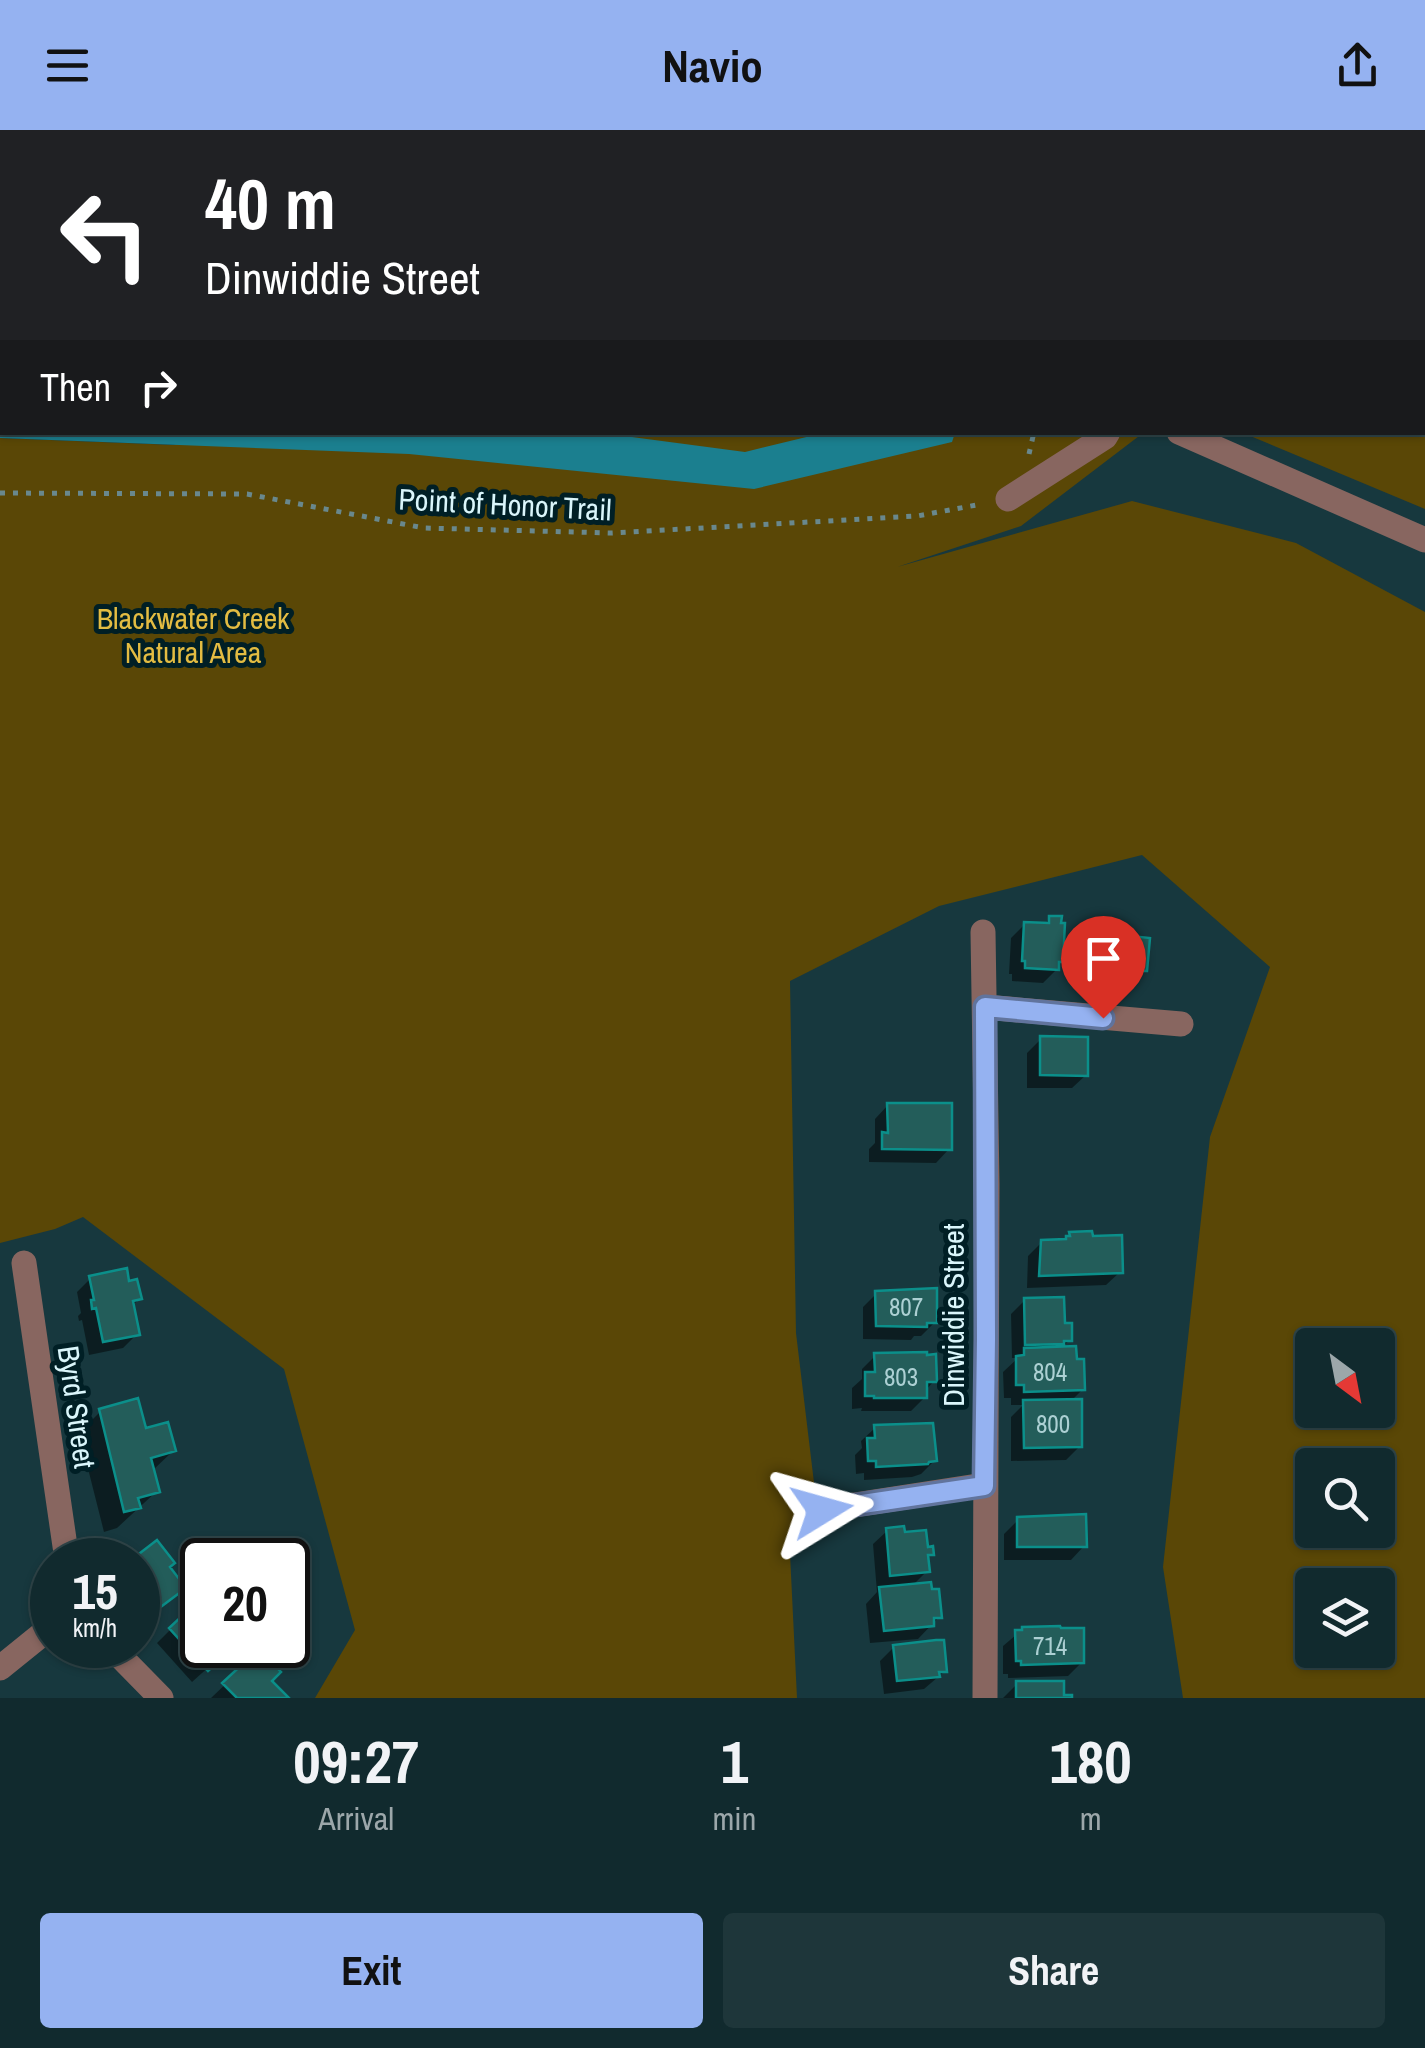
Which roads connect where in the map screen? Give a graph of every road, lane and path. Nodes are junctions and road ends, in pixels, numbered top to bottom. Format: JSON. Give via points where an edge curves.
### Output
{"nodes":[{"id":1,"x":1106,"y":435,"type":"edge"},
{"id":2,"x":1187,"y":435,"type":"edge"},
{"id":3,"x":0,"y":493,"type":"edge"},
{"id":4,"x":1008,"y":499,"type":"joint"},
{"id":5,"x":1425,"y":540,"type":"edge"},
{"id":6,"x":983,"y":932,"type":"dead end"},
{"id":7,"x":985,"y":1007,"type":"junction"},
{"id":8,"x":1182,"y":1024,"type":"dead end"},
{"id":9,"x":24,"y":1263,"type":"dead end"},
{"id":10,"x":984,"y":1486,"type":"junction"},
{"id":11,"x":822,"y":1510,"type":"dead end"},
{"id":12,"x":64,"y":1538,"type":"edge"},
{"id":13,"x":30,"y":1644,"type":"edge"},
{"id":14,"x":0,"y":1668,"type":"edge"},
{"id":15,"x":132,"y":1668,"type":"edge"},
{"id":16,"x":161,"y":1698,"type":"edge"},
{"id":17,"x":985,"y":1698,"type":"edge"}],
"edges":[{"from":1,"to":4,"type":"street"},
{"from":2,"to":5,"type":"street"},
{"from":3,"to":4,"type":"path","name":"Point of Honor Trail","via":[[247,494],[424,528],[612,533],[916,516]]},
{"from":6,"to":7,"type":"street","name":"Dinwiddie Street"},
{"from":7,"to":8,"type":"street"},
{"from":7,"to":10,"type":"street","name":"Dinwiddie Street"},
{"from":9,"to":12,"type":"street","name":"Byrd Street"},
{"from":10,"to":11,"type":"street"},
{"from":10,"to":17,"type":"street","name":"Dinwiddie Street"},
{"from":13,"to":14,"type":"street"},
{"from":15,"to":16,"type":"street"}]}
